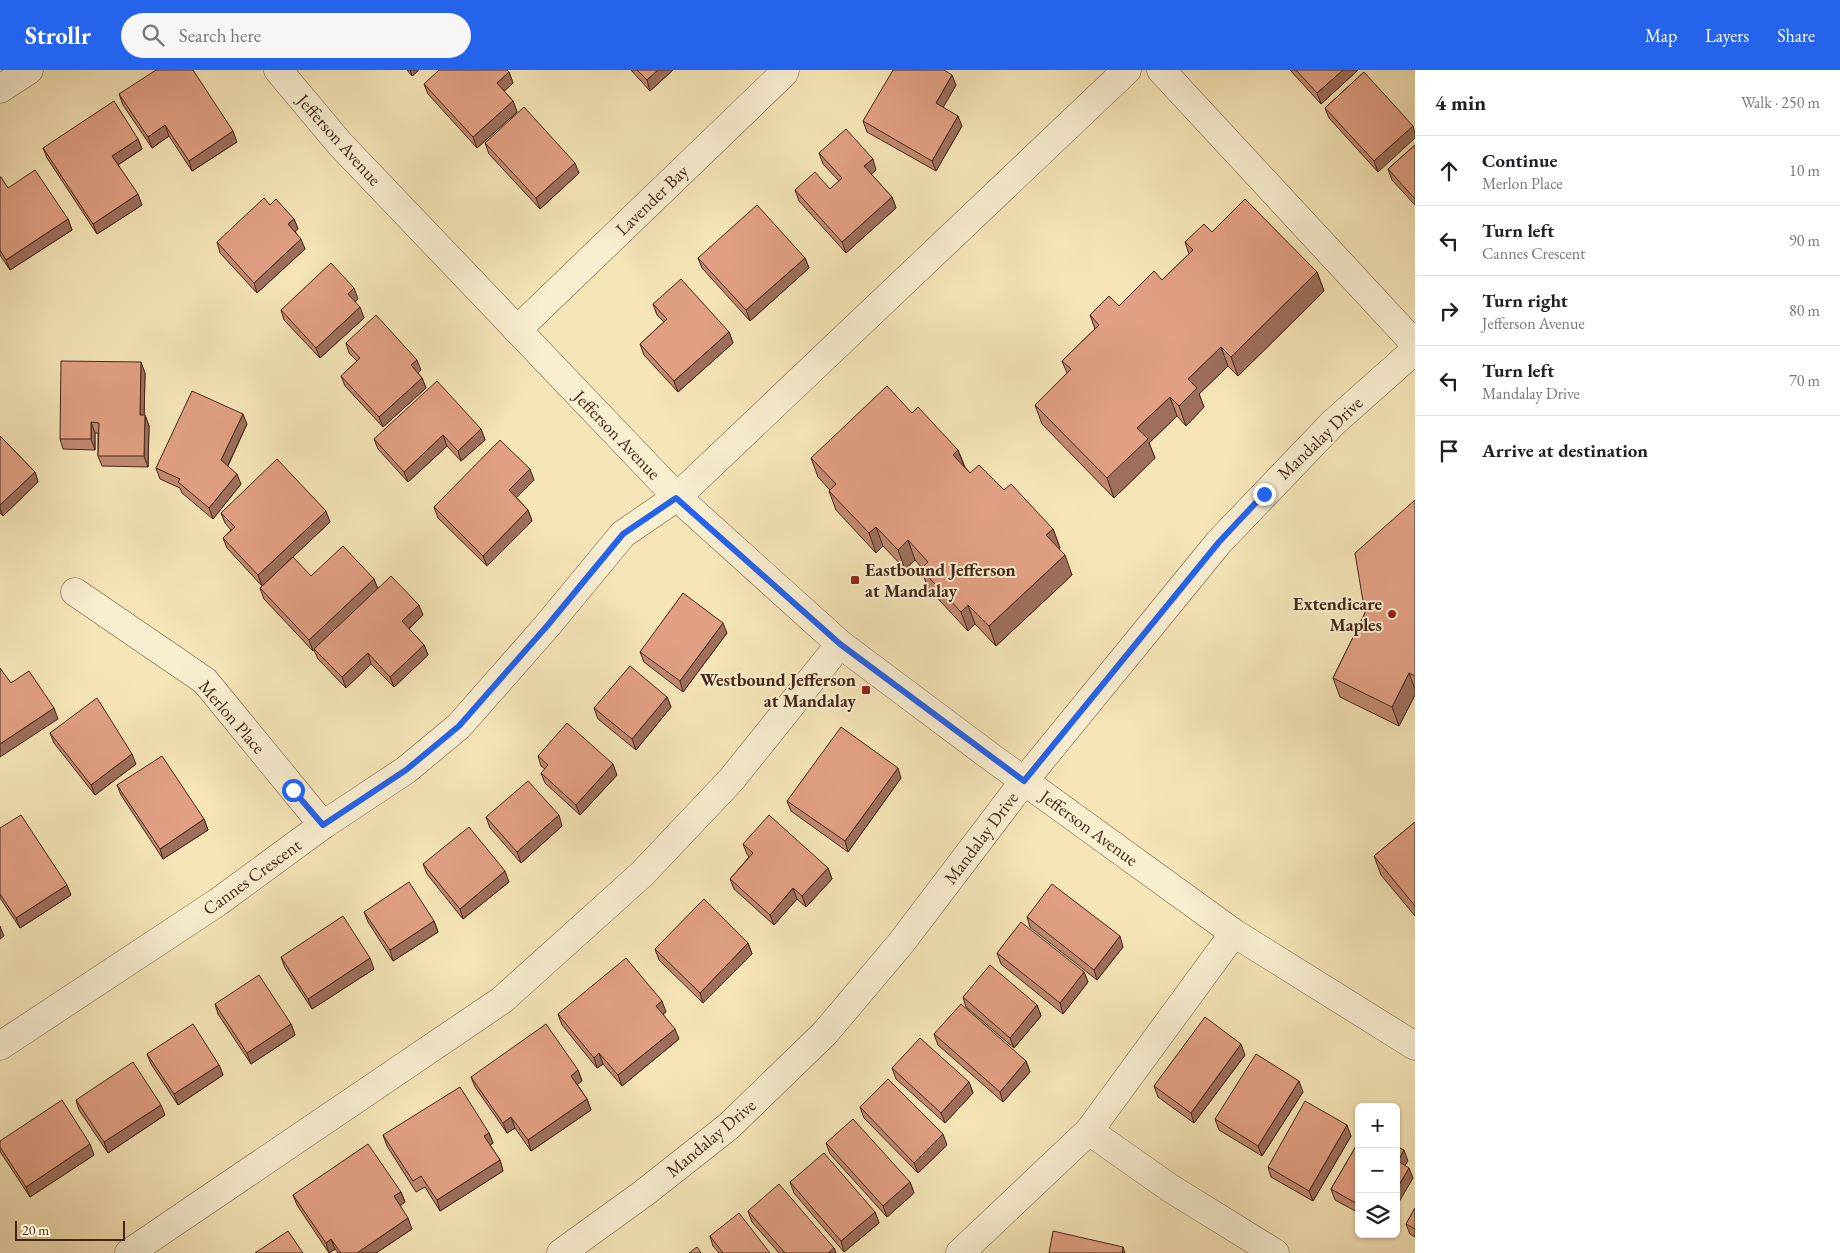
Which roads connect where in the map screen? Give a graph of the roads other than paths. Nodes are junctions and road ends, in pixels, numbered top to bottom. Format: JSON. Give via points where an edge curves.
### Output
{"nodes":[{"id":1,"x":29,"y":70,"type":"edge"},
{"id":2,"x":278,"y":70,"type":"edge"},
{"id":3,"x":785,"y":70,"type":"edge"},
{"id":4,"x":1127,"y":70,"type":"edge"},
{"id":5,"x":1161,"y":70,"type":"edge"},
{"id":6,"x":0,"y":89,"type":"edge"},
{"id":7,"x":517,"y":330,"type":"junction"},
{"id":8,"x":1415,"y":344,"type":"edge"},
{"id":9,"x":1415,"y":350,"type":"edge"},
{"id":10,"x":676,"y":498,"type":"junction"},
{"id":11,"x":76,"y":592,"type":"dead end"},
{"id":12,"x":840,"y":644,"type":"junction"},
{"id":13,"x":1024,"y":781,"type":"junction"},
{"id":14,"x":323,"y":825,"type":"junction"},
{"id":15,"x":1234,"y":933,"type":"junction"},
{"id":16,"x":0,"y":1046,"type":"edge"},
{"id":17,"x":1415,"y":1046,"type":"edge"},
{"id":18,"x":1090,"y":1131,"type":"junction"},
{"id":19,"x":130,"y":1253,"type":"edge"},
{"id":20,"x":561,"y":1253,"type":"edge"},
{"id":21,"x":960,"y":1253,"type":"edge"},
{"id":22,"x":1275,"y":1253,"type":"edge"}],
"edges":[{"from":1,"to":6,"type":"street"},
{"from":2,"to":7,"type":"street","name":"Jefferson Avenue","via":[[340,144]]},
{"from":3,"to":7,"type":"street","name":"Lavender Bay"},
{"from":4,"to":10,"type":"street","name":"Cannes Crescent"},
{"from":5,"to":8,"type":"street"},
{"from":7,"to":10,"type":"street","name":"Jefferson Avenue"},
{"from":9,"to":13,"type":"street","name":"Mandalay Drive","via":[[1333,423],[1219,542]]},
{"from":10,"to":12,"type":"street","name":"Jefferson Avenue"},
{"from":10,"to":14,"type":"street","name":"Cannes Crescent","via":[[623,534],[459,726],[406,770]]},
{"from":11,"to":14,"type":"street","name":"Merlon Place","via":[[205,681]]},
{"from":12,"to":13,"type":"street","name":"Jefferson Avenue"},
{"from":12,"to":19,"type":"street","via":[[732,780],[642,874],[502,1000]]},
{"from":13,"to":15,"type":"street","name":"Jefferson Avenue"},
{"from":13,"to":20,"type":"street","name":"Mandalay Drive","via":[[900,943],[825,1033],[729,1126]]},
{"from":14,"to":16,"type":"street","name":"Cannes Crescent","via":[[218,902]]},
{"from":15,"to":17,"type":"street","name":"Jefferson Avenue"},
{"from":15,"to":18,"type":"street"},
{"from":18,"to":21,"type":"street"},
{"from":18,"to":22,"type":"street","via":[[1170,1188]]}]}
